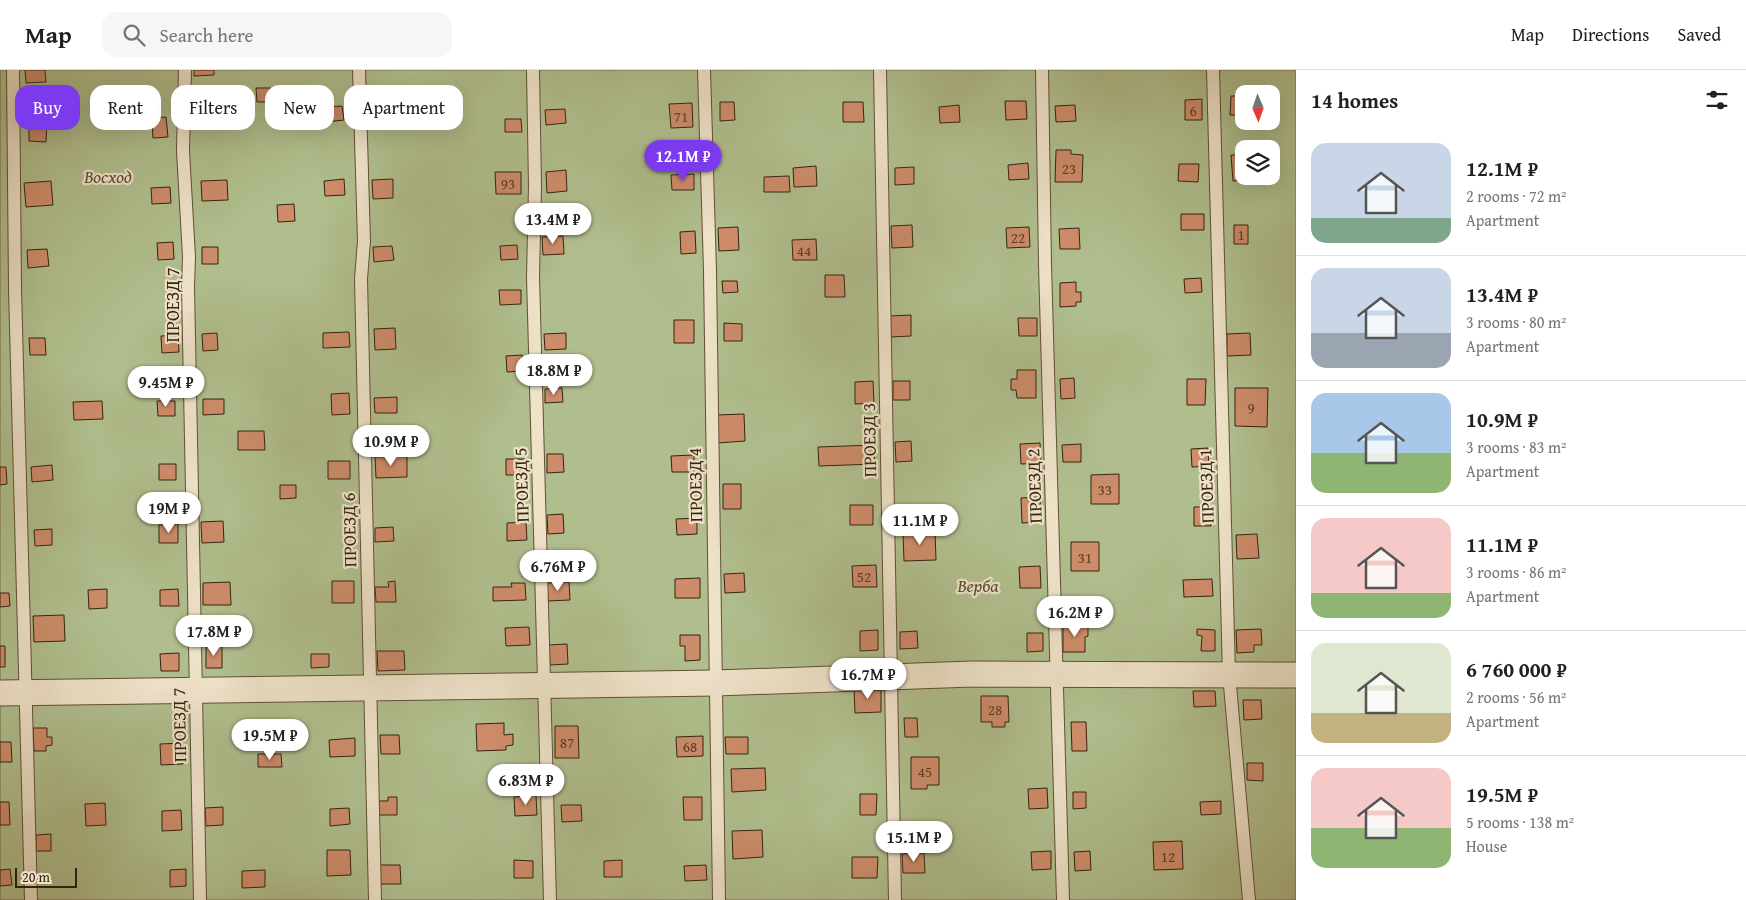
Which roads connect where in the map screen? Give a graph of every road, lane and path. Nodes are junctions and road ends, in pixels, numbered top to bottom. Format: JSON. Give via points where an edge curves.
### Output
{"nodes":[{"id":1,"x":13,"y":70,"type":"edge"},
{"id":2,"x":184,"y":70,"type":"edge"},
{"id":3,"x":359,"y":70,"type":"edge"},
{"id":4,"x":533,"y":70,"type":"edge"},
{"id":5,"x":704,"y":70,"type":"edge"},
{"id":6,"x":880,"y":70,"type":"edge"},
{"id":7,"x":1042,"y":70,"type":"edge"},
{"id":8,"x":1213,"y":70,"type":"edge"},
{"id":9,"x":1057,"y":673,"type":"junction"},
{"id":10,"x":1229,"y":674,"type":"junction"},
{"id":11,"x":1296,"y":675,"type":"edge"},
{"id":12,"x":890,"y":676,"type":"junction"},
{"id":13,"x":716,"y":683,"type":"junction"},
{"id":14,"x":544,"y":686,"type":"junction"},
{"id":15,"x":370,"y":689,"type":"junction"},
{"id":16,"x":196,"y":691,"type":"junction"},
{"id":17,"x":26,"y":692,"type":"junction"},
{"id":18,"x":0,"y":693,"type":"edge"},
{"id":19,"x":31,"y":900,"type":"edge"},
{"id":20,"x":200,"y":900,"type":"edge"},
{"id":21,"x":375,"y":900,"type":"edge"},
{"id":22,"x":550,"y":900,"type":"edge"},
{"id":23,"x":719,"y":900,"type":"edge"},
{"id":24,"x":895,"y":900,"type":"edge"},
{"id":25,"x":1063,"y":900,"type":"edge"},
{"id":26,"x":1249,"y":900,"type":"edge"}],
"edges":[{"from":1,"to":17,"type":"lane"},
{"from":2,"to":16,"type":"lane","name":"ПРОЕЗД 7","via":[[183,151],[190,257],[188,296]]},
{"from":3,"to":15,"type":"lane","name":"ПРОЕЗД 6"},
{"from":4,"to":14,"type":"lane","name":"ПРОЕЗД 5","via":[[533,276]]},
{"from":5,"to":13,"type":"lane","name":"ПРОЕЗД 4"},
{"from":6,"to":12,"type":"lane","name":"ПРОЕЗД 3"},
{"from":7,"to":9,"type":"lane","name":"ПРОЕЗД 2"},
{"from":8,"to":10,"type":"lane","name":"ПРОЕЗД 1"},
{"from":9,"to":10,"type":"street"},
{"from":9,"to":12,"type":"street"},
{"from":9,"to":25,"type":"lane","name":"ПРОЕЗД 2"},
{"from":10,"to":11,"type":"street"},
{"from":10,"to":26,"type":"lane","name":"ПРОЕЗД 1"},
{"from":12,"to":13,"type":"street"},
{"from":12,"to":24,"type":"lane","name":"ПРОЕЗД 3"},
{"from":13,"to":14,"type":"street"},
{"from":13,"to":23,"type":"lane","name":"ПРОЕЗД 4"},
{"from":14,"to":15,"type":"street"},
{"from":14,"to":22,"type":"lane","name":"ПРОЕЗД 5"},
{"from":15,"to":16,"type":"street"},
{"from":15,"to":21,"type":"lane","name":"ПРОЕЗД 6"},
{"from":16,"to":17,"type":"street"},
{"from":16,"to":20,"type":"lane","name":"ПРОЕЗД 7"},
{"from":17,"to":18,"type":"street"},
{"from":17,"to":19,"type":"lane"}]}
